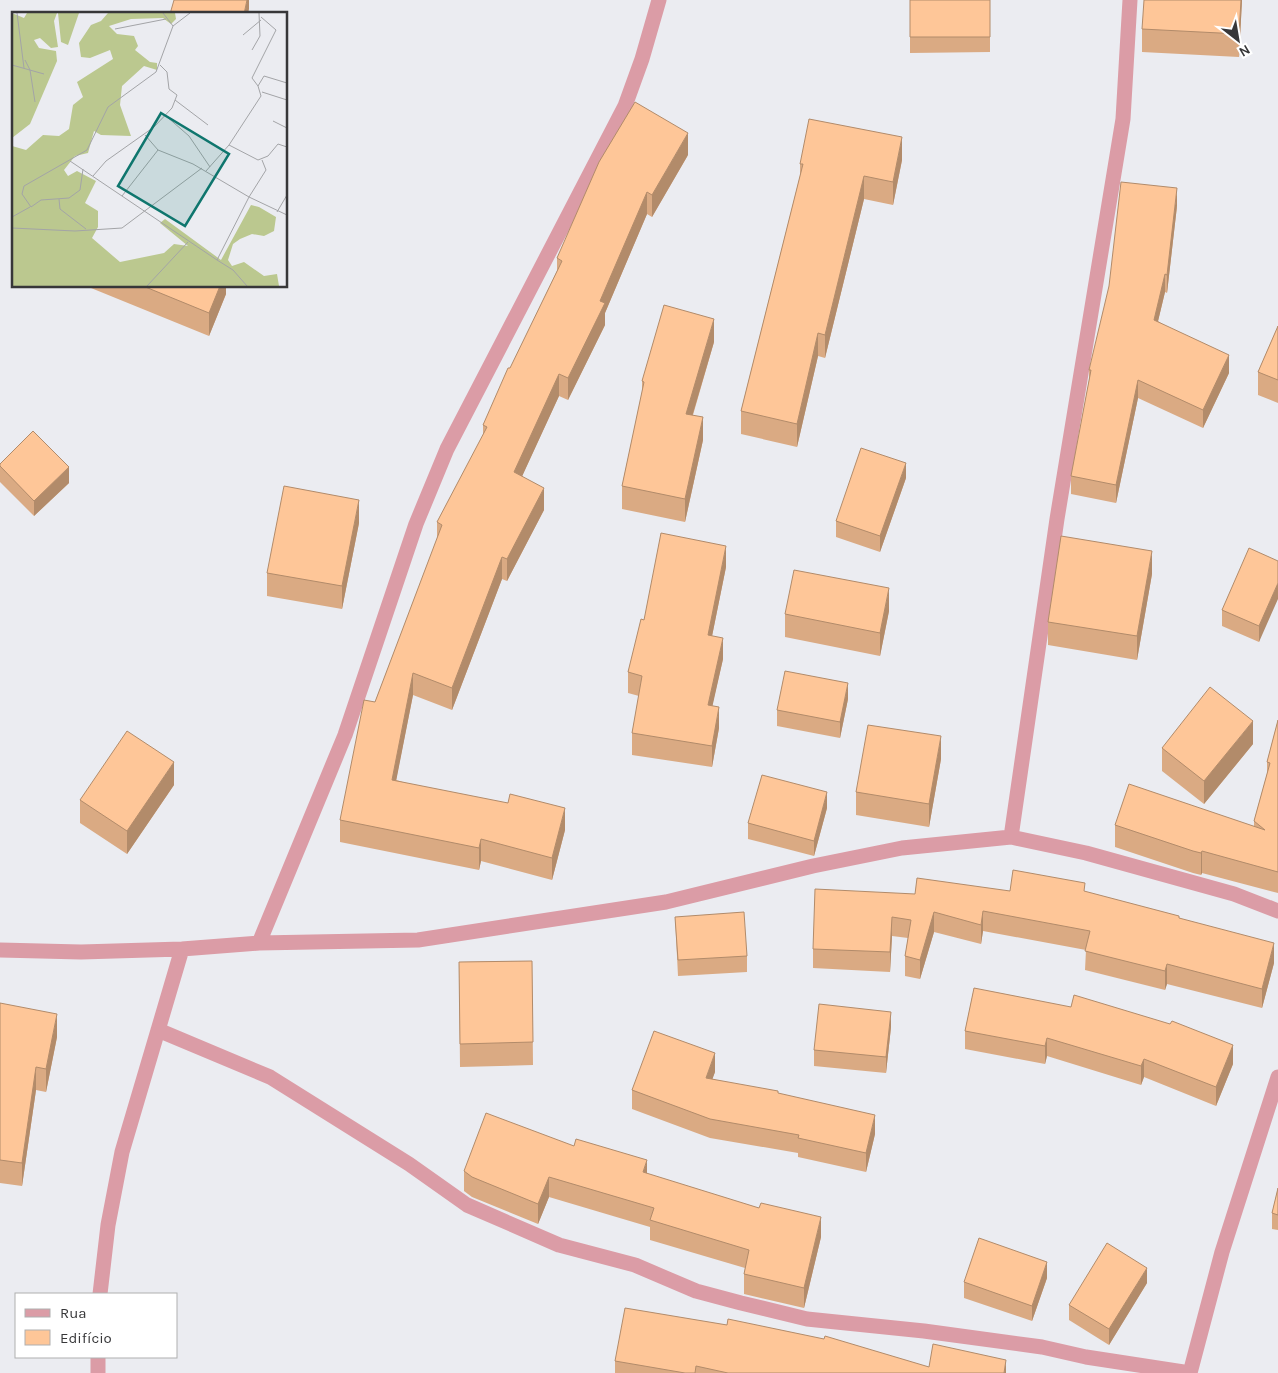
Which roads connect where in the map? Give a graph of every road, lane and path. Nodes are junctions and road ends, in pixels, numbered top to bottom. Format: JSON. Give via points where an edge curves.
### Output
{"nodes":[{"id":1,"x":660,"y":0,"type":"edge"},
{"id":2,"x":1130,"y":0,"type":"edge"},
{"id":3,"x":1011,"y":837,"type":"junction"},
{"id":4,"x":1278,"y":911,"type":"edge"},
{"id":5,"x":259,"y":943,"type":"junction"},
{"id":6,"x":182,"y":949,"type":"junction"},
{"id":7,"x":0,"y":950,"type":"edge"},
{"id":8,"x":158,"y":1030,"type":"junction"},
{"id":9,"x":1278,"y":1077,"type":"edge"},
{"id":10,"x":100,"y":1293,"type":"edge"},
{"id":11,"x":98,"y":1358,"type":"edge"},
{"id":12,"x":98,"y":1373,"type":"edge"},
{"id":13,"x":1190,"y":1373,"type":"edge"}],
"edges":[{"from":1,"to":5,"type":"street","via":[[625,106],[447,449],[416,524],[345,736]]},
{"from":2,"to":3,"type":"street","via":[[1123,119],[1057,519]]},
{"from":3,"to":4,"type":"street","via":[[1094,855],[1234,894]]},
{"from":3,"to":5,"type":"street","via":[[902,848],[666,902],[418,940]]},
{"from":5,"to":6,"type":"street"},
{"from":6,"to":7,"type":"street"},
{"from":6,"to":8,"type":"street"},
{"from":8,"to":10,"type":"street","via":[[122,1152],[108,1225]]},
{"from":8,"to":13,"type":"street","via":[[270,1077],[467,1204],[559,1245],[635,1265],[696,1291],[808,1319],[1042,1347]]},
{"from":9,"to":13,"type":"street","via":[[1222,1252]]},
{"from":11,"to":12,"type":"street"}]}
